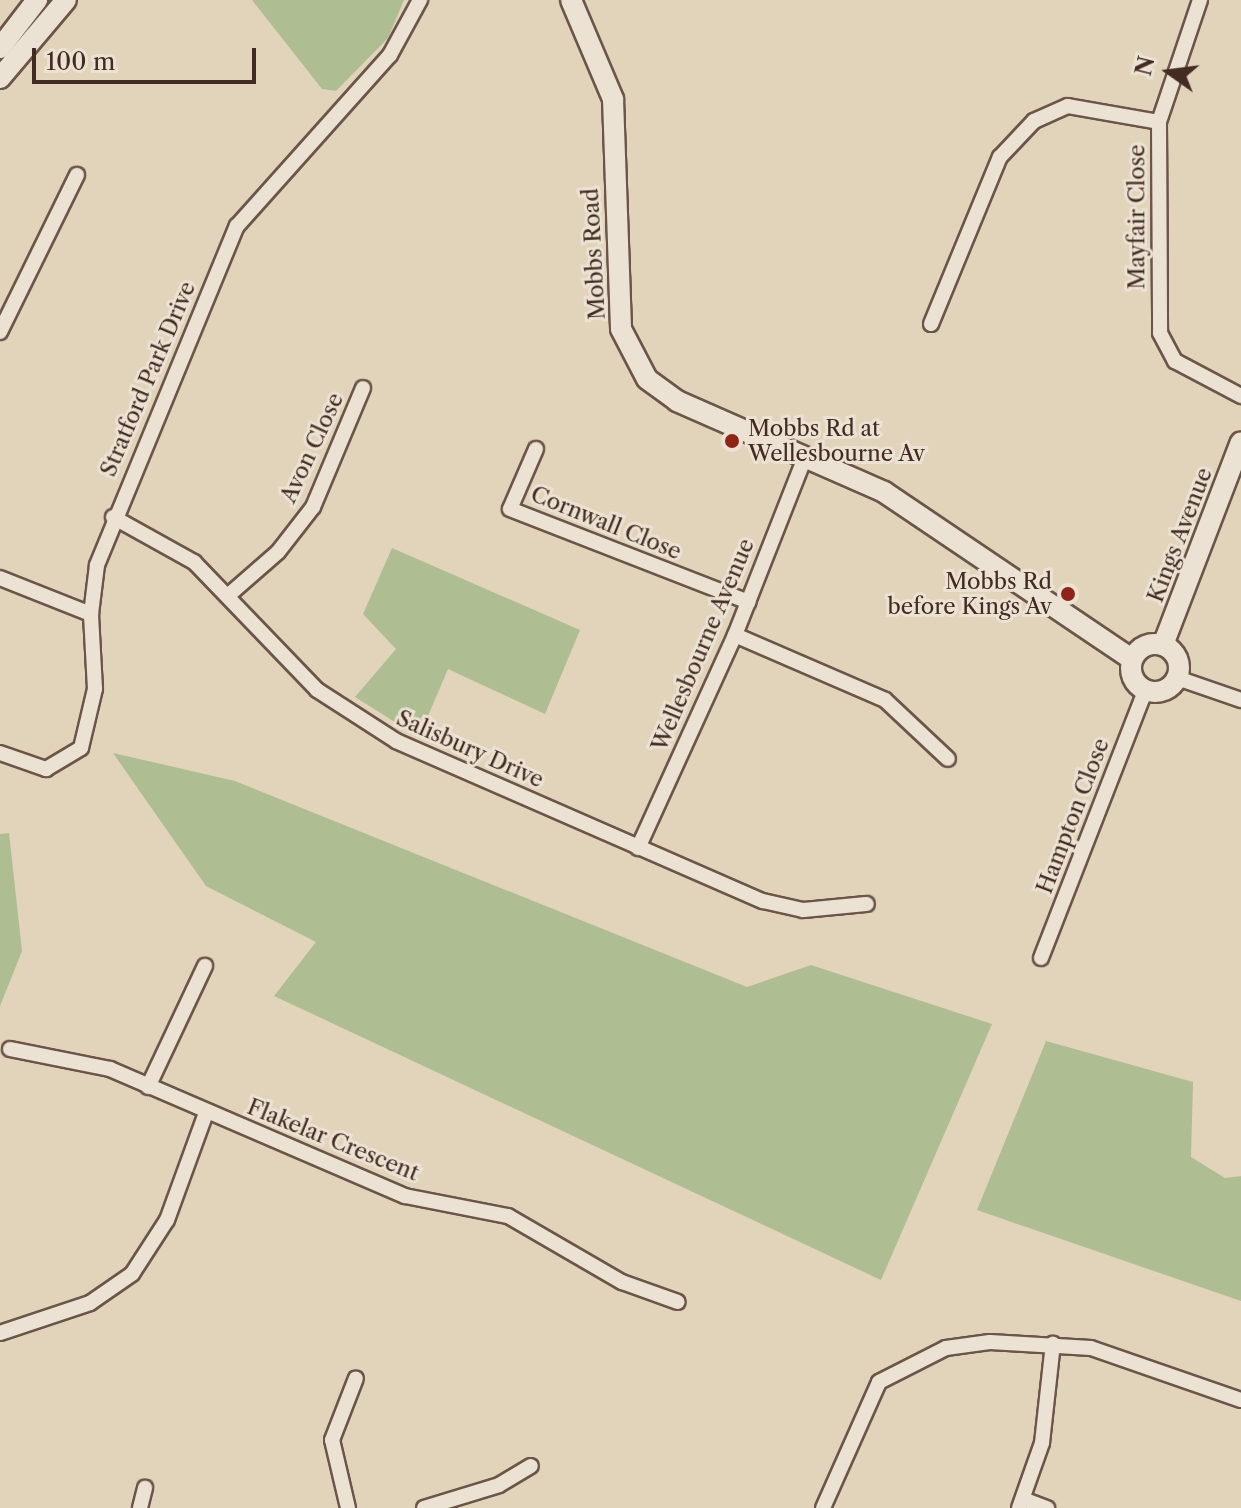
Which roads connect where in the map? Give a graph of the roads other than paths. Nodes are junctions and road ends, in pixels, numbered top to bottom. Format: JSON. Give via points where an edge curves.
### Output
{"nodes":[{"id":1,"x":66,"y":0,"type":"edge"},
{"id":2,"x":420,"y":0,"type":"edge"},
{"id":3,"x":571,"y":0,"type":"edge"},
{"id":4,"x":1200,"y":0,"type":"edge"},
{"id":5,"x":37,"y":1,"type":"edge"},
{"id":6,"x":0,"y":48,"type":"edge"},
{"id":7,"x":0,"y":78,"type":"edge"},
{"id":8,"x":1159,"y":122,"type":"junction"},
{"id":9,"x":77,"y":175,"type":"dead end"},
{"id":10,"x":931,"y":324,"type":"dead end"},
{"id":11,"x":0,"y":332,"type":"edge"},
{"id":12,"x":363,"y":388,"type":"dead end"},
{"id":13,"x":1241,"y":396,"type":"edge"},
{"id":14,"x":1241,"y":442,"type":"edge"},
{"id":15,"x":536,"y":449,"type":"dead end"},
{"id":16,"x":805,"y":457,"type":"junction"},
{"id":17,"x":113,"y":517,"type":"junction"},
{"id":18,"x":0,"y":578,"type":"edge"},
{"id":19,"x":231,"y":593,"type":"junction"},
{"id":20,"x":748,"y":602,"type":"junction"},
{"id":21,"x":91,"y":614,"type":"junction"},
{"id":22,"x":735,"y":635,"type":"junction"},
{"id":23,"x":1163,"y":645,"type":"junction"},
{"id":24,"x":1132,"y":659,"type":"junction"},
{"id":25,"x":1177,"y":678,"type":"junction"},
{"id":26,"x":1145,"y":691,"type":"junction"},
{"id":27,"x":1241,"y":700,"type":"edge"},
{"id":28,"x":0,"y":753,"type":"edge"},
{"id":29,"x":948,"y":759,"type":"dead end"},
{"id":30,"x":638,"y":848,"type":"junction"},
{"id":31,"x":867,"y":904,"type":"dead end"},
{"id":32,"x":1041,"y":958,"type":"dead end"},
{"id":33,"x":205,"y":966,"type":"dead end"},
{"id":34,"x":10,"y":1049,"type":"dead end"},
{"id":35,"x":148,"y":1087,"type":"junction"},
{"id":36,"x":206,"y":1113,"type":"junction"},
{"id":37,"x":678,"y":1302,"type":"dead end"},
{"id":38,"x":0,"y":1333,"type":"edge"},
{"id":39,"x":1053,"y":1344,"type":"junction"},
{"id":40,"x":356,"y":1378,"type":"dead end"},
{"id":41,"x":1241,"y":1400,"type":"edge"},
{"id":42,"x":531,"y":1466,"type":"dead end"},
{"id":43,"x":145,"y":1488,"type":"dead end"},
{"id":44,"x":1021,"y":1503,"type":"edge"},
{"id":45,"x":140,"y":1508,"type":"edge"},
{"id":46,"x":348,"y":1508,"type":"edge"},
{"id":47,"x":424,"y":1508,"type":"edge"},
{"id":48,"x":823,"y":1508,"type":"edge"},
{"id":49,"x":1047,"y":1508,"type":"edge"}],
"edges":[{"from":1,"to":7,"type":"street"},
{"from":2,"to":17,"type":"street","name":"Stratford Park Drive","via":[[390,55],[259,193],[237,226]]},
{"from":3,"to":16,"type":"street","name":"Mobbs Road","via":[[613,99],[618,303],[628,349],[647,379],[677,401]]},
{"from":4,"to":8,"type":"street","name":"Mayfair Close"},
{"from":5,"to":6,"type":"street"},
{"from":8,"to":10,"type":"street","via":[[1068,106],[1034,121],[1000,157]]},
{"from":8,"to":13,"type":"street","name":"Mayfair Close","via":[[1160,333],[1175,361],[1198,379]]},
{"from":9,"to":11,"type":"street"},
{"from":12,"to":19,"type":"street","name":"Avon Close","via":[[313,507],[278,552]]},
{"from":14,"to":23,"type":"street","name":"Kings Avenue"},
{"from":15,"to":20,"type":"street","name":"Cornwall Close","via":[[510,509]]},
{"from":16,"to":20,"type":"street","name":"Wellesbourne Avenue"},
{"from":16,"to":24,"type":"street","name":"Mobbs Road","via":[[884,492]]},
{"from":17,"to":19,"type":"street","name":"Salisbury Drive","via":[[194,562]]},
{"from":17,"to":21,"type":"street","name":"Stratford Park Drive"},
{"from":18,"to":21,"type":"street"},
{"from":19,"to":30,"type":"street","name":"Salisbury Drive","via":[[351,717]]},
{"from":20,"to":22,"type":"street","name":"Wellesbourne Avenue"},
{"from":21,"to":28,"type":"street","name":"Stratford Park Drive","via":[[95,689],[81,748],[46,769]]},
{"from":22,"to":29,"type":"street","via":[[885,700]]},
{"from":22,"to":30,"type":"street","name":"Wellesbourne Avenue"},
{"from":23,"to":24,"type":"street","via":[[1142,647]]},
{"from":23,"to":25,"type":"street","via":[[1175,655]]},
{"from":24,"to":26,"type":"street","via":[[1131,674]]},
{"from":25,"to":26,"type":"street","via":[[1160,692]]},
{"from":25,"to":27,"type":"street"},
{"from":26,"to":32,"type":"street","name":"Hampton Close"},
{"from":30,"to":31,"type":"street","name":"Salisbury Drive","via":[[763,901],[803,910]]},
{"from":33,"to":35,"type":"street"},
{"from":34,"to":35,"type":"street","name":"Flakelar Crescent","via":[[55,1054]]},
{"from":35,"to":36,"type":"street","name":"Flakelar Crescent"},
{"from":36,"to":37,"type":"street","name":"Flakelar Crescent","via":[[405,1196],[508,1216],[622,1282]]},
{"from":36,"to":38,"type":"street","via":[[167,1220],[132,1274],[90,1303]]},
{"from":39,"to":41,"type":"street","via":[[1135,1359]]},
{"from":39,"to":44,"type":"street","via":[[1042,1443]]},
{"from":39,"to":48,"type":"street","via":[[946,1348],[886,1374],[859,1418]]},
{"from":40,"to":46,"type":"street","via":[[332,1440]]},
{"from":42,"to":47,"type":"street","via":[[499,1485]]},
{"from":43,"to":45,"type":"street"},
{"from":44,"to":49,"type":"street"}]}
